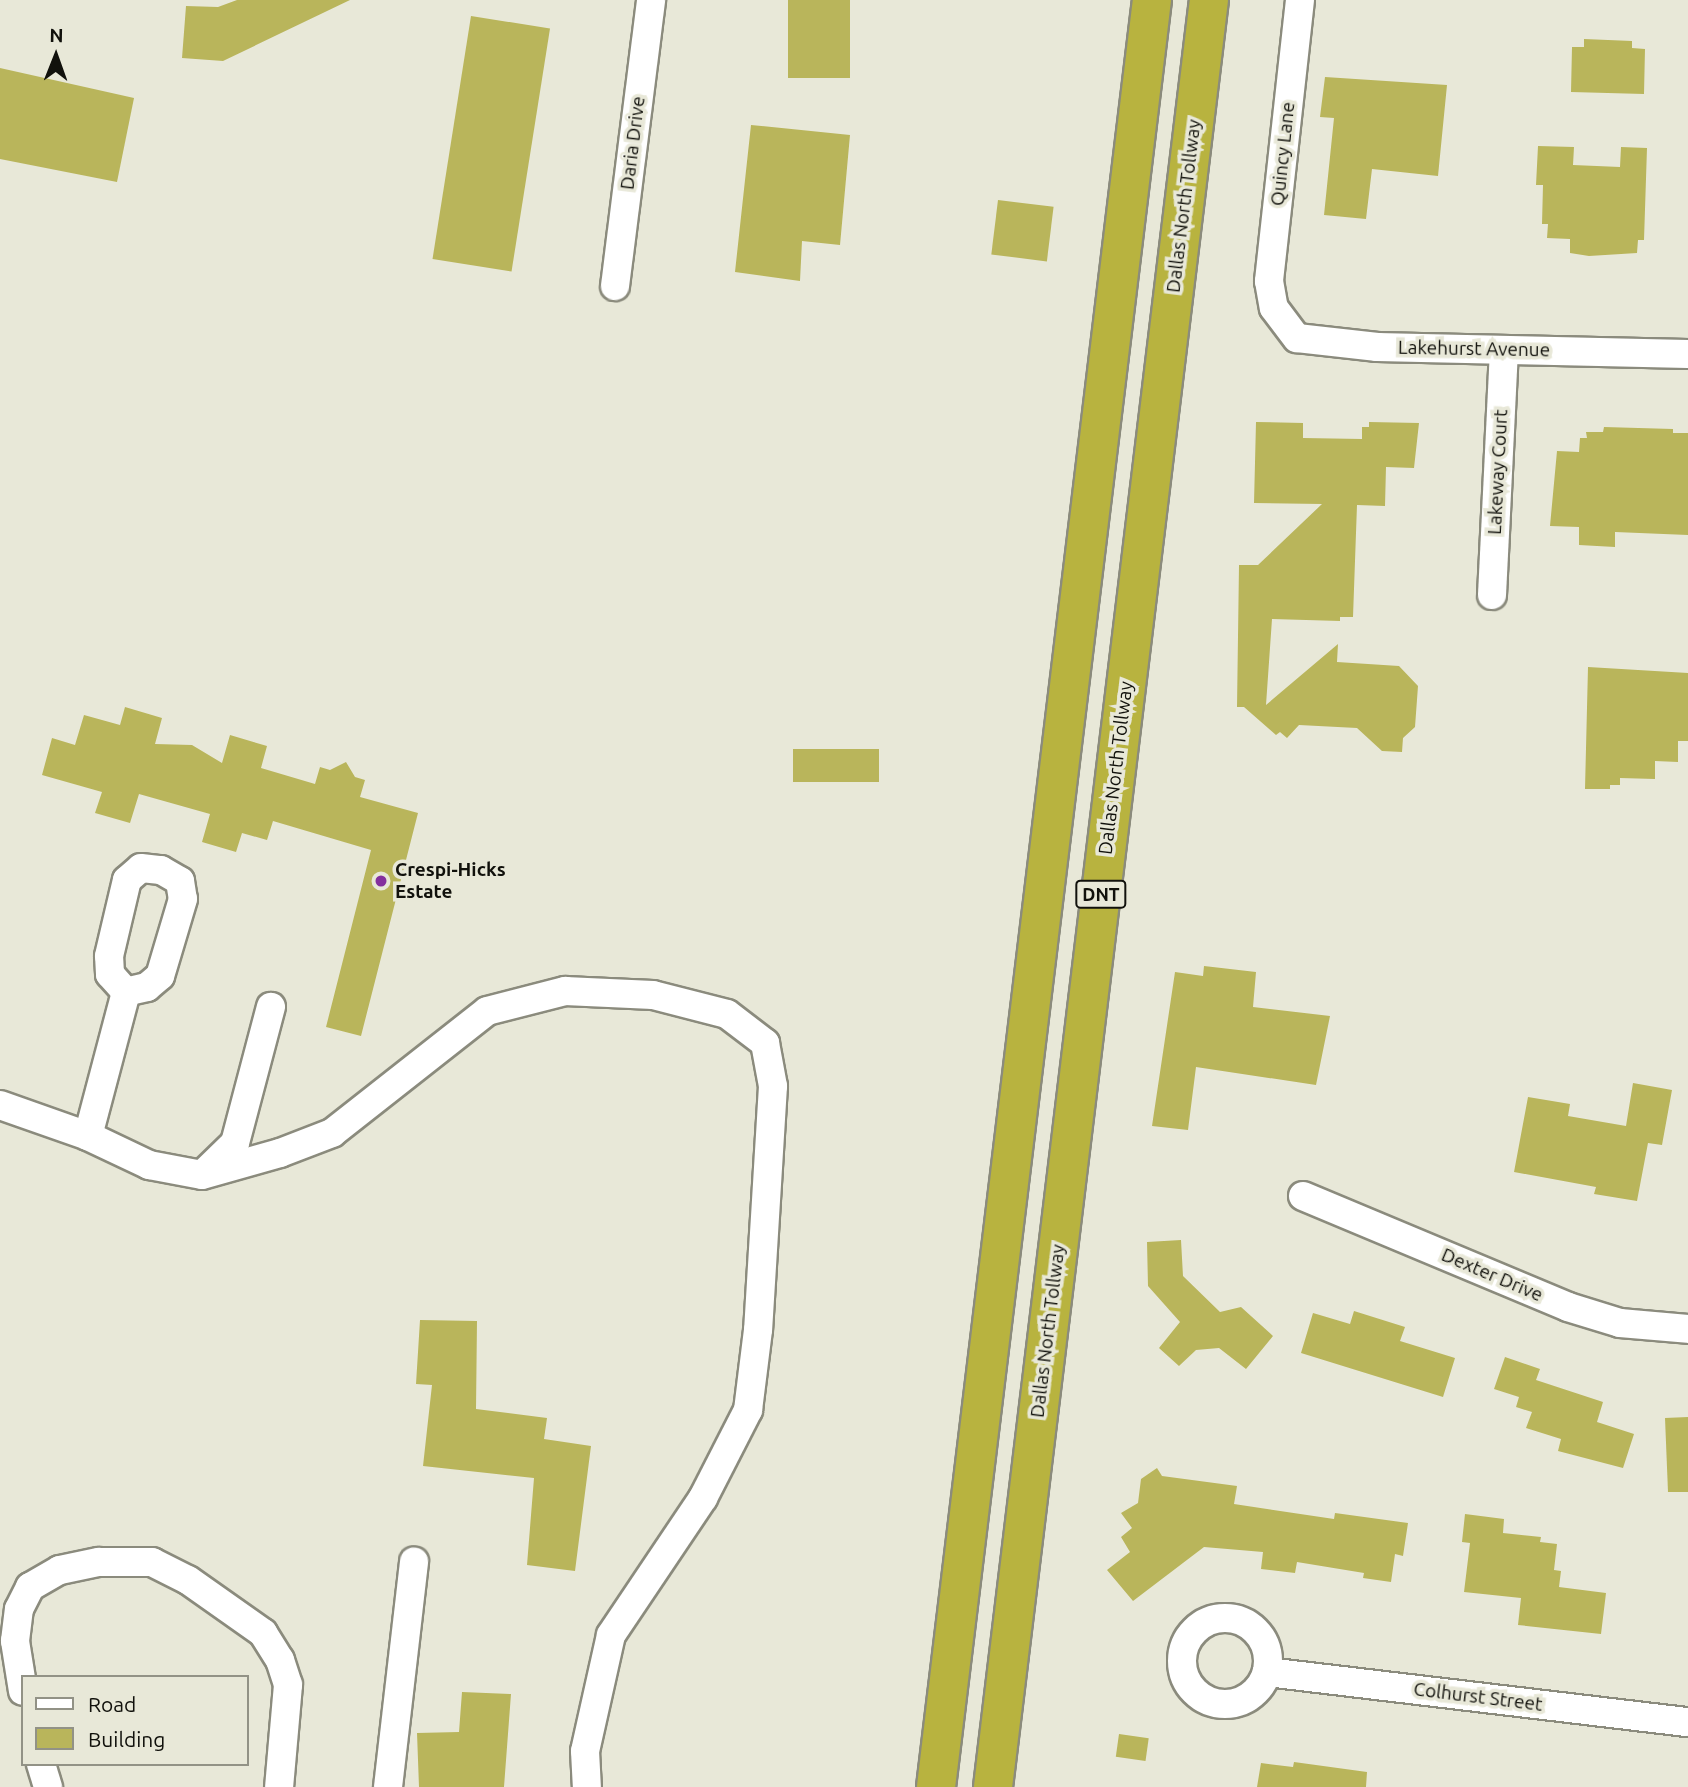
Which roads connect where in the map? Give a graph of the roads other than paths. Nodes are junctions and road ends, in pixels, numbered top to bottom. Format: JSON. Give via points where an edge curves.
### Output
{"nodes":[{"id":1,"x":651,"y":0,"type":"edge"},
{"id":2,"x":1152,"y":0,"type":"edge"},
{"id":3,"x":1209,"y":0,"type":"edge"},
{"id":4,"x":1300,"y":0,"type":"edge"},
{"id":5,"x":615,"y":286,"type":"dead end"},
{"id":6,"x":1274,"y":308,"type":"joint"},
{"id":7,"x":1504,"y":350,"type":"junction"},
{"id":8,"x":1688,"y":354,"type":"edge"},
{"id":9,"x":1492,"y":595,"type":"dead end"},
{"id":10,"x":126,"y":992,"type":"dead end"},
{"id":11,"x":271,"y":1007,"type":"dead end"},
{"id":12,"x":0,"y":1105,"type":"edge"},
{"id":13,"x":88,"y":1136,"type":"junction"},
{"id":14,"x":202,"y":1175,"type":"junction"},
{"id":15,"x":1303,"y":1196,"type":"dead end"},
{"id":16,"x":1688,"y":1329,"type":"edge"},
{"id":17,"x":414,"y":1561,"type":"dead end"},
{"id":18,"x":1267,"y":1671,"type":"dead end"},
{"id":19,"x":21,"y":1678,"type":"edge"},
{"id":20,"x":1688,"y":1722,"type":"edge"},
{"id":21,"x":42,"y":1766,"type":"edge"},
{"id":22,"x":48,"y":1787,"type":"edge"},
{"id":23,"x":279,"y":1787,"type":"edge"},
{"id":24,"x":388,"y":1787,"type":"edge"},
{"id":25,"x":587,"y":1787,"type":"edge"},
{"id":26,"x":936,"y":1787,"type":"edge"},
{"id":27,"x":993,"y":1787,"type":"edge"}],
"edges":[{"from":1,"to":5,"type":"street","name":"Daria Drive"},
{"from":2,"to":26,"type":"highway"},
{"from":3,"to":27,"type":"highway","name":"Dallas North Tollway","number":"DNT"},
{"from":4,"to":6,"type":"street","name":"Quincy Lane","via":[[1269,281]]},
{"from":6,"to":7,"type":"street","name":"Lakehurst Avenue","via":[[1297,338],[1377,348]]},
{"from":7,"to":8,"type":"street","name":"Lakehurst Avenue"},
{"from":7,"to":9,"type":"street","name":"Lakeway Court"},
{"from":10,"to":13,"type":"street"},
{"from":11,"to":14,"type":"street","via":[[236,1143]]},
{"from":12,"to":13,"type":"street"},
{"from":13,"to":14,"type":"street","via":[[149,1165]]},
{"from":14,"to":25,"type":"street","via":[[332,1133],[488,1011],[565,991],[666,998],[727,1014],[765,1043],[773,1086],[758,1330],[748,1410],[703,1498],[611,1635],[585,1751]]},
{"from":15,"to":16,"type":"street","name":"Dexter Drive","via":[[1568,1307],[1620,1324]]},
{"from":17,"to":24,"type":"street"},
{"from":18,"to":20,"type":"street","name":"Colhurst Street"},
{"from":19,"to":23,"type":"street","via":[[15,1641],[19,1609],[30,1587],[60,1570],[99,1562],[152,1562],[188,1580],[263,1633],[280,1660],[288,1685]]},
{"from":21,"to":22,"type":"street"}]}
